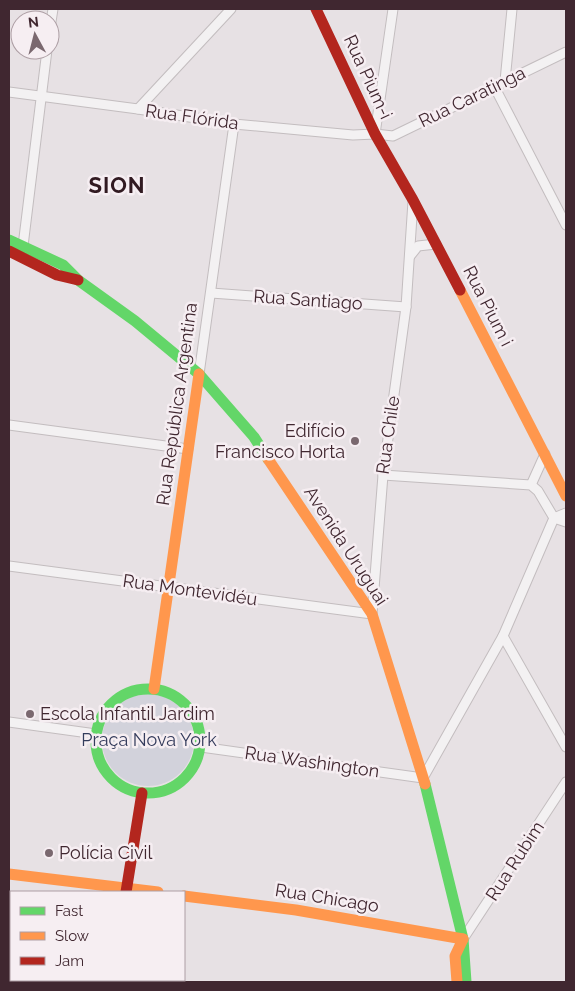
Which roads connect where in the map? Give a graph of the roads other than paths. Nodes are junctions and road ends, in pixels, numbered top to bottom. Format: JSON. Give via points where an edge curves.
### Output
{"nodes":[{"id":1,"x":231,"y":9,"type":"edge"},
{"id":2,"x":316,"y":9,"type":"edge"},
{"id":3,"x":393,"y":9,"type":"edge"},
{"id":4,"x":512,"y":9,"type":"edge"},
{"id":5,"x":566,"y":52,"type":"edge"},
{"id":6,"x":46,"y":60,"type":"edge"},
{"id":7,"x":505,"y":81,"type":"junction"},
{"id":8,"x":494,"y":86,"type":"junction"},
{"id":9,"x":9,"y":92,"type":"edge"},
{"id":10,"x":41,"y":96,"type":"junction"},
{"id":11,"x":138,"y":109,"type":"junction"},
{"id":12,"x":374,"y":116,"type":"junction"},
{"id":13,"x":234,"y":124,"type":"junction"},
{"id":14,"x":375,"y":134,"type":"junction"},
{"id":15,"x":413,"y":200,"type":"junction"},
{"id":16,"x":566,"y":225,"type":"edge"},
{"id":17,"x":9,"y":240,"type":"edge"},
{"id":18,"x":436,"y":244,"type":"junction"},
{"id":19,"x":23,"y":246,"type":"junction"},
{"id":20,"x":9,"y":251,"type":"edge"},
{"id":21,"x":409,"y":256,"type":"junction"},
{"id":22,"x":78,"y":280,"type":"junction"},
{"id":23,"x":211,"y":293,"type":"junction"},
{"id":24,"x":406,"y":307,"type":"junction"},
{"id":25,"x":199,"y":374,"type":"junction"},
{"id":26,"x":9,"y":425,"type":"edge"},
{"id":27,"x":188,"y":449,"type":"junction"},
{"id":28,"x":545,"y":454,"type":"junction"},
{"id":29,"x":382,"y":475,"type":"junction"},
{"id":30,"x":531,"y":485,"type":"junction"},
{"id":31,"x":566,"y":496,"type":"edge"},
{"id":32,"x":566,"y":512,"type":"edge"},
{"id":33,"x":554,"y":518,"type":"junction"},
{"id":34,"x":566,"y":522,"type":"edge"},
{"id":35,"x":9,"y":566,"type":"edge"},
{"id":36,"x":170,"y":588,"type":"junction"},
{"id":37,"x":372,"y":614,"type":"junction"},
{"id":38,"x":503,"y":636,"type":"junction"},
{"id":39,"x":154,"y":689,"type":"junction"},
{"id":40,"x":9,"y":722,"type":"edge"},
{"id":41,"x":96,"y":734,"type":"junction"},
{"id":42,"x":201,"y":747,"type":"junction"},
{"id":43,"x":566,"y":747,"type":"edge"},
{"id":44,"x":423,"y":778,"type":"junction"},
{"id":45,"x":566,"y":782,"type":"edge"},
{"id":46,"x":142,"y":793,"type":"junction"},
{"id":47,"x":9,"y":874,"type":"edge"},
{"id":48,"x":127,"y":890,"type":"edge"},
{"id":49,"x":142,"y":891,"type":"edge"},
{"id":50,"x":185,"y":896,"type":"edge"},
{"id":51,"x":463,"y":939,"type":"junction"},
{"id":52,"x":457,"y":982,"type":"edge"},
{"id":53,"x":466,"y":982,"type":"edge"}],
"edges":[{"from":1,"to":11,"type":"street"},
{"from":2,"to":12,"type":"street","name":"Rua Pium-i"},
{"from":3,"to":12,"type":"street"},
{"from":4,"to":7,"type":"street"},
{"from":5,"to":7,"type":"street","name":"Rua Caratinga"},
{"from":6,"to":10,"type":"street"},
{"from":7,"to":8,"type":"street","name":"Rua Caratinga"},
{"from":8,"to":14,"type":"street","name":"Rua Caratinga","via":[[393,136]]},
{"from":8,"to":16,"type":"street"},
{"from":9,"to":10,"type":"street","name":"Rua Flórida"},
{"from":10,"to":11,"type":"street","name":"Rua Flórida"},
{"from":10,"to":19,"type":"street"},
{"from":11,"to":13,"type":"street","name":"Rua Flórida"},
{"from":12,"to":14,"type":"street","name":"Rua Pium-i"},
{"from":13,"to":14,"type":"street","name":"Rua Flórida","via":[[353,135]]},
{"from":13,"to":23,"type":"street","name":"Rua República Argentina"},
{"from":14,"to":15,"type":"street","name":"Rua Pium i"},
{"from":15,"to":18,"type":"street","name":"Rua Pium i"},
{"from":15,"to":21,"type":"street","name":"Rua Chile"},
{"from":17,"to":19,"type":"street","name":"Avenida Uruguai"},
{"from":18,"to":21,"type":"street","via":[[418,246]]},
{"from":18,"to":28,"type":"street","name":"Rua Pium i"},
{"from":19,"to":22,"type":"street","name":"Avenida Uruguai","via":[[63,265]]},
{"from":20,"to":22,"type":"street","name":"Avenida Uruguai","via":[[57,275]]},
{"from":21,"to":24,"type":"street","name":"Rua Chile"},
{"from":22,"to":25,"type":"street","name":"Avenida Uruguai"},
{"from":23,"to":24,"type":"street","name":"Rua Santiago"},
{"from":23,"to":25,"type":"street","name":"Rua República Argentina"},
{"from":24,"to":29,"type":"street","name":"Rua Chile"},
{"from":25,"to":27,"type":"street","name":"Rua República Argentina"},
{"from":25,"to":37,"type":"street","name":"Avenida Uruguai","via":[[254,437]]},
{"from":26,"to":27,"type":"street"},
{"from":27,"to":36,"type":"street","name":"Rua República Argentina"},
{"from":28,"to":30,"type":"street"},
{"from":28,"to":31,"type":"street","name":"Rua Pium i"},
{"from":29,"to":30,"type":"street"},
{"from":29,"to":37,"type":"street","name":"Rua Chile"},
{"from":30,"to":33,"type":"street","via":[[538,490]]},
{"from":32,"to":33,"type":"street"},
{"from":33,"to":34,"type":"street"},
{"from":33,"to":38,"type":"street"},
{"from":35,"to":36,"type":"street","name":"Rua Montevidéu"},
{"from":36,"to":37,"type":"street","name":"Rua Montevidéu"},
{"from":36,"to":39,"type":"street","name":"Rua República Argentina"},
{"from":37,"to":44,"type":"street","name":"Avenida Uruguai"},
{"from":38,"to":43,"type":"street"},
{"from":38,"to":44,"type":"street"},
{"from":39,"to":41,"type":"street","via":[[138,689],[110,705]]},
{"from":39,"to":42,"type":"street","via":[[179,698],[189,707],[200,730]]},
{"from":40,"to":41,"type":"street"},
{"from":41,"to":46,"type":"street","via":[[99,761],[106,774],[117,784]]},
{"from":42,"to":44,"type":"street","name":"Rua Washington"},
{"from":42,"to":46,"type":"street","via":[[196,762],[180,782],[156,793]]},
{"from":44,"to":51,"type":"street","name":"Avenida Uruguai"},
{"from":45,"to":51,"type":"street","name":"Rua Rubim"},
{"from":46,"to":48,"type":"street"},
{"from":47,"to":48,"type":"street"},
{"from":48,"to":49,"type":"street"},
{"from":50,"to":51,"type":"street","name":"Rua Chicago","via":[[296,910]]},
{"from":51,"to":52,"type":"street","via":[[455,956]]},
{"from":51,"to":53,"type":"street","name":"Avenida Uruguai"}]}
